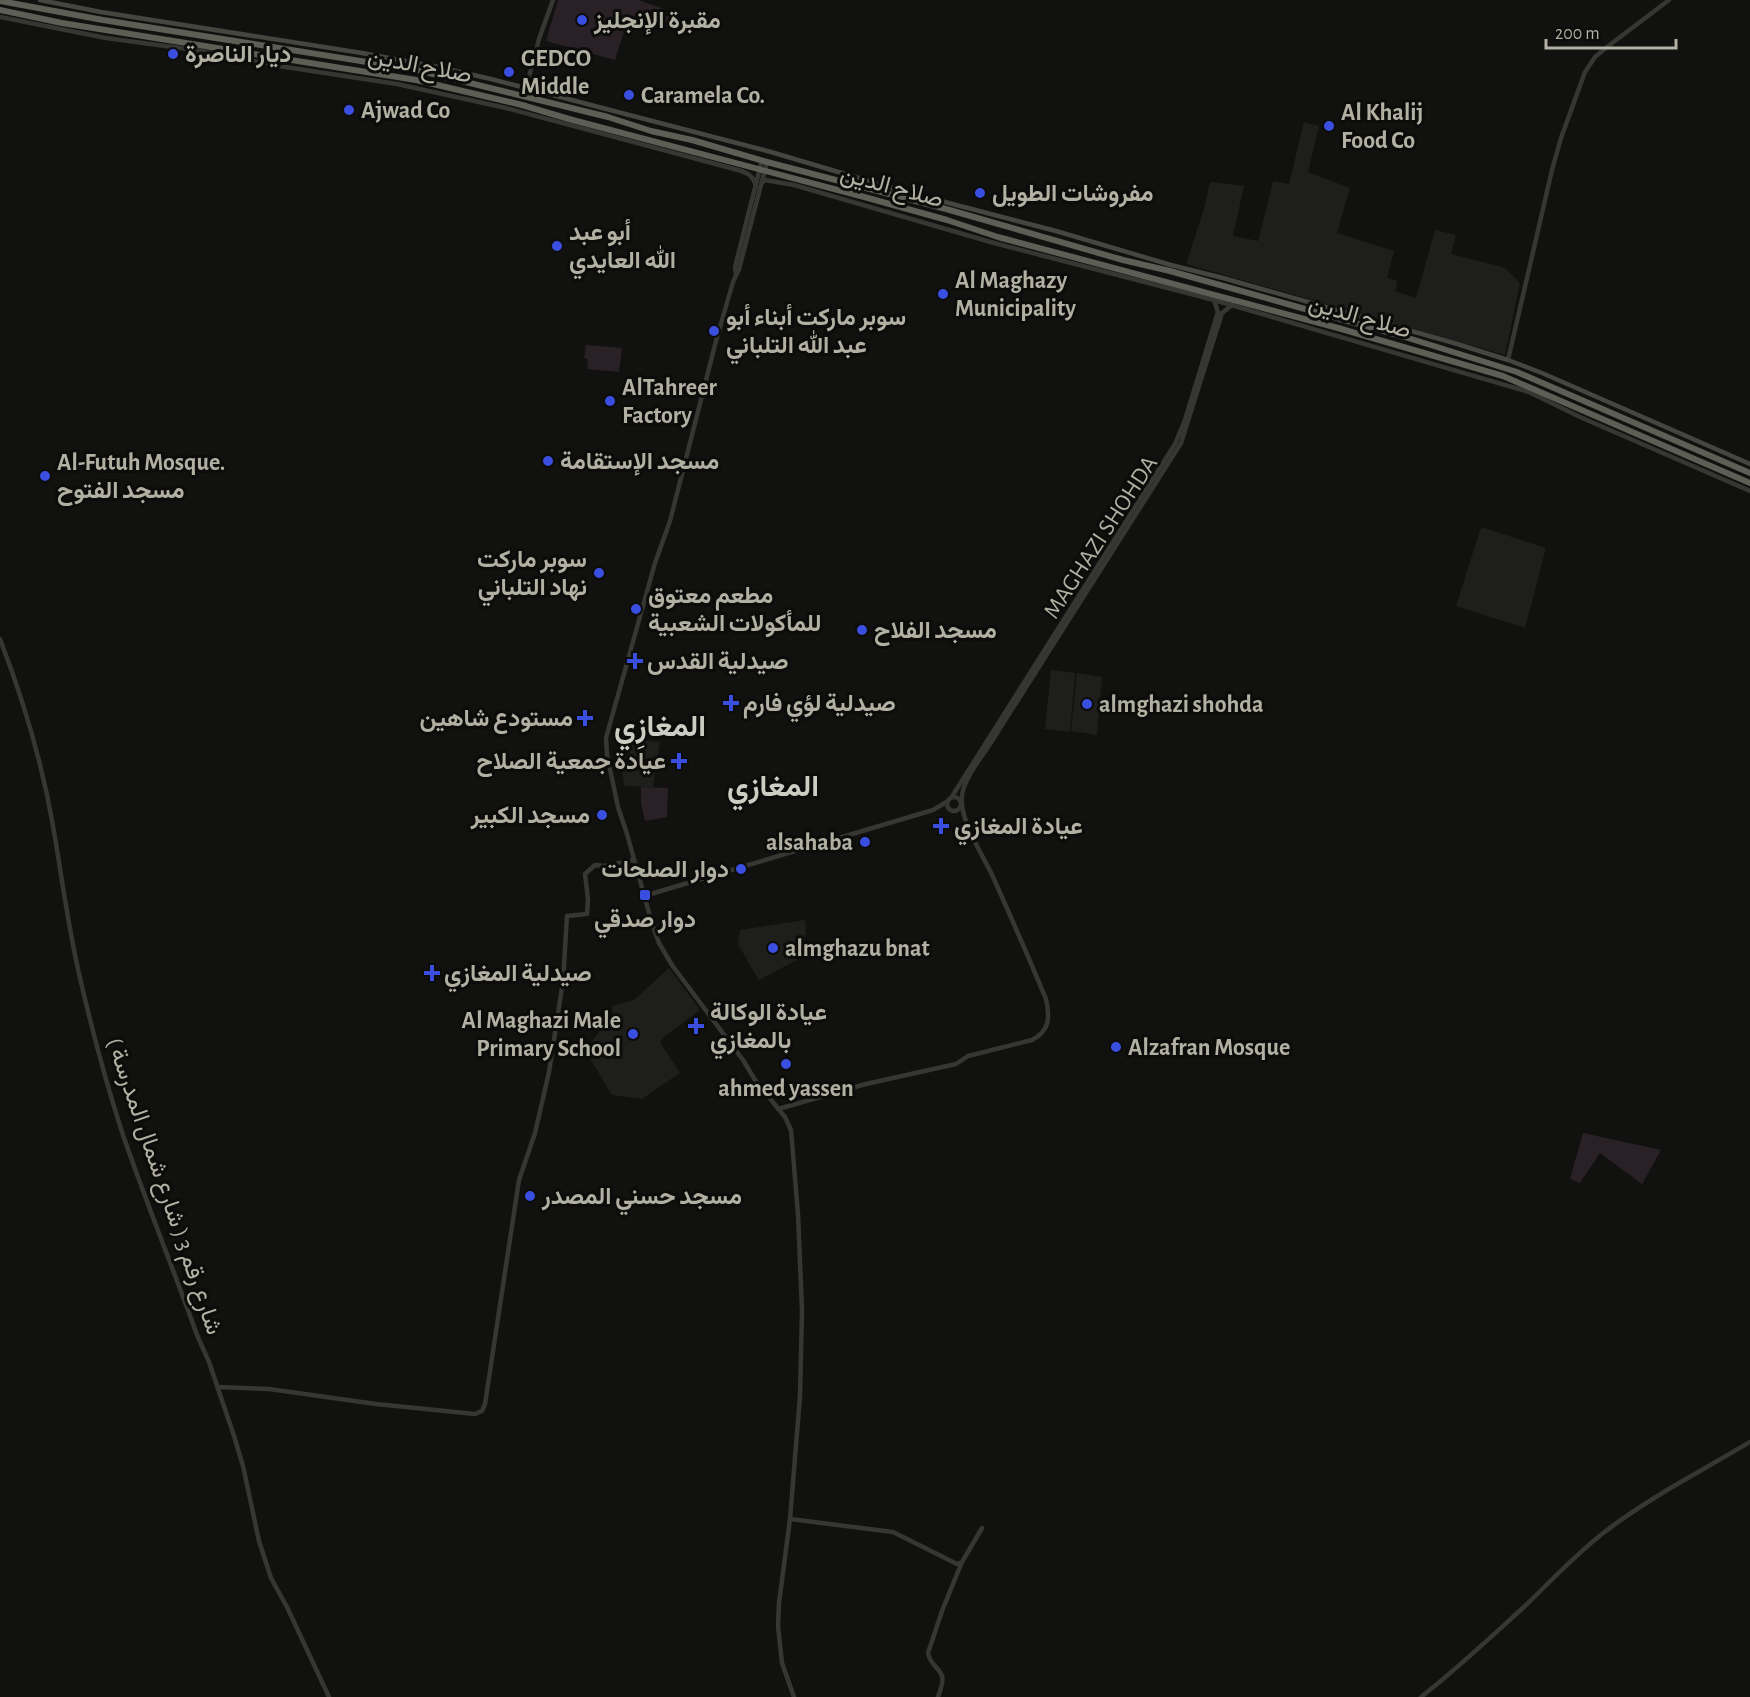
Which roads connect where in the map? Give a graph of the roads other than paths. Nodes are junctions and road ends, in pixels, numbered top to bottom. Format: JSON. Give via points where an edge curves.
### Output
{"nodes":[{"id":1,"x":40,"y":0,"type":"edge"},
{"id":2,"x":553,"y":0,"type":"edge"},
{"id":3,"x":1669,"y":0,"type":"edge"},
{"id":4,"x":0,"y":1,"type":"edge"},
{"id":5,"x":0,"y":10,"type":"edge"},
{"id":6,"x":0,"y":17,"type":"edge"},
{"id":7,"x":44,"y":22,"type":"junction"},
{"id":8,"x":202,"y":36,"type":"junction"},
{"id":9,"x":200,"y":46,"type":"junction"},
{"id":10,"x":397,"y":81,"type":"junction"},
{"id":11,"x":526,"y":88,"type":"junction"},
{"id":12,"x":520,"y":96,"type":"junction"},
{"id":13,"x":517,"y":104,"type":"junction"},
{"id":14,"x":650,"y":143,"type":"junction"},
{"id":15,"x":764,"y":161,"type":"junction"},
{"id":16,"x":762,"y":170,"type":"junction"},
{"id":17,"x":758,"y":186,"type":"junction"},
{"id":18,"x":899,"y":190,"type":"junction"},
{"id":19,"x":904,"y":199,"type":"junction"},
{"id":20,"x":1050,"y":230,"type":"junction"},
{"id":21,"x":1053,"y":240,"type":"junction"},
{"id":22,"x":1123,"y":260,"type":"junction"},
{"id":23,"x":1117,"y":268,"type":"junction"},
{"id":24,"x":1218,"y":285,"type":"junction"},
{"id":25,"x":1214,"y":298,"type":"junction"},
{"id":26,"x":1232,"y":305,"type":"junction"},
{"id":27,"x":1508,"y":360,"type":"junction"},
{"id":28,"x":1680,"y":438,"type":"junction"},
{"id":29,"x":1750,"y":464,"type":"edge"},
{"id":30,"x":1748,"y":472,"type":"edge"},
{"id":31,"x":1741,"y":479,"type":"junction"},
{"id":32,"x":1750,"y":483,"type":"edge"},
{"id":33,"x":1750,"y":491,"type":"edge"},
{"id":34,"x":0,"y":639,"type":"edge"},
{"id":35,"x":968,"y":775,"type":"junction"},
{"id":36,"x":949,"y":799,"type":"junction"},
{"id":37,"x":961,"y":803,"type":"junction"},
{"id":38,"x":634,"y":860,"type":"junction"},
{"id":39,"x":644,"y":896,"type":"junction"},
{"id":40,"x":778,"y":1109,"type":"junction"},
{"id":41,"x":218,"y":1388,"type":"junction"},
{"id":42,"x":1750,"y":1442,"type":"edge"},
{"id":43,"x":790,"y":1519,"type":"junction"},
{"id":44,"x":982,"y":1528,"type":"dead end"},
{"id":45,"x":962,"y":1562,"type":"junction"},
{"id":46,"x":330,"y":1697,"type":"edge"},
{"id":47,"x":794,"y":1697,"type":"edge"},
{"id":48,"x":938,"y":1697,"type":"edge"},
{"id":49,"x":1421,"y":1697,"type":"edge"}],
"edges":[{"from":1,"to":11,"type":"main road","via":[[438,67]]},
{"from":2,"to":11,"type":"street"},
{"from":3,"to":27,"type":"street","via":[[1595,57],[1585,72],[1552,170]]},
{"from":4,"to":8,"type":"highway","name":"صلاح الدين"},
{"from":5,"to":7,"type":"highway","name":"صلاح الدين"},
{"from":6,"to":7,"type":"street"},
{"from":7,"to":9,"type":"highway","name":"صلاح الدين"},
{"from":7,"to":10,"type":"street","via":[[106,38]]},
{"from":8,"to":9,"type":"highway"},
{"from":8,"to":12,"type":"highway","name":"صلاح الدين","via":[[417,70]]},
{"from":9,"to":10,"type":"highway","name":"صلاح الدين"},
{"from":10,"to":13,"type":"highway","name":"صلاح الدين","via":[[440,86]]},
{"from":10,"to":14,"type":"street"},
{"from":11,"to":18,"type":"main road"},
{"from":12,"to":13,"type":"highway"},
{"from":12,"to":15,"type":"highway","name":"صلاح الدين"},
{"from":13,"to":14,"type":"highway","name":"صلاح الدين"},
{"from":14,"to":16,"type":"highway","name":"صلاح الدين"},
{"from":14,"to":17,"type":"street","via":[[746,172]]},
{"from":15,"to":16,"type":"street"},
{"from":15,"to":19,"type":"highway","name":"صلاح الدين"},
{"from":16,"to":17,"type":"street"},
{"from":16,"to":23,"type":"highway","name":"صلاح الدين"},
{"from":17,"to":25,"type":"street","via":[[765,180],[794,185],[994,243]]},
{"from":17,"to":38,"type":"street","via":[[670,521],[606,738],[611,781]]},
{"from":18,"to":19,"type":"highway"},
{"from":18,"to":20,"type":"main road"},
{"from":19,"to":21,"type":"highway","name":"صلاح الدين"},
{"from":20,"to":21,"type":"highway"},
{"from":20,"to":27,"type":"main road"},
{"from":21,"to":22,"type":"highway","name":"صلاح الدين"},
{"from":22,"to":23,"type":"highway"},
{"from":22,"to":24,"type":"highway","name":"صلاح الدين"},
{"from":23,"to":25,"type":"highway","name":"صلاح الدين"},
{"from":24,"to":25,"type":"highway"},
{"from":24,"to":28,"type":"highway","name":"صلاح الدين","via":[[1517,372]]},
{"from":25,"to":26,"type":"street"},
{"from":25,"to":31,"type":"highway","name":"صلاح الدين","via":[[1345,330],[1503,376]]},
{"from":25,"to":35,"type":"street","name":"MAGHAZI SHOHDA","via":[[1218,312],[1175,444]]},
{"from":26,"to":33,"type":"street","via":[[1529,392]]},
{"from":26,"to":35,"type":"street","name":"MAGHAZI SHOHDA","via":[[1222,313],[1181,443]]},
{"from":27,"to":28,"type":"main road"},
{"from":28,"to":29,"type":"main road"},
{"from":28,"to":30,"type":"highway","name":"صلاح الدين"},
{"from":30,"to":31,"type":"highway","via":[[1741,474]]},
{"from":31,"to":32,"type":"highway","name":"صلاح الدين"},
{"from":34,"to":41,"type":"street","name":"شارع رقم 3 ( شارع شمال المدرسة )","via":[[46,790],[67,922],[95,1042],[124,1138]]},
{"from":35,"to":36,"type":"street"},
{"from":35,"to":37,"type":"street"},
{"from":36,"to":37,"type":"street","via":[[957,797]]},
{"from":36,"to":37,"type":"street","via":[[953,811]]},
{"from":36,"to":39,"type":"street","via":[[938,809]]},
{"from":37,"to":40,"type":"street","via":[[1046,999],[1048,1022],[1041,1035],[968,1056],[956,1064],[884,1079]]},
{"from":38,"to":39,"type":"street"},
{"from":38,"to":41,"type":"street","via":[[596,865],[585,874],[587,914],[567,916],[563,981],[549,1072],[519,1180],[482,1411],[475,1414],[269,1389]]},
{"from":39,"to":40,"type":"street","via":[[659,943],[672,965]]},
{"from":40,"to":43,"type":"street","via":[[791,1130],[802,1311]]},
{"from":41,"to":46,"type":"street","name":"شارع رقم 3 ( شارع شمال المدرسة )","via":[[243,1466],[271,1578]]},
{"from":42,"to":49,"type":"street","via":[[1611,1527]]},
{"from":43,"to":45,"type":"street","via":[[893,1532],[957,1564]]},
{"from":43,"to":47,"type":"street","via":[[778,1626],[782,1664]]},
{"from":44,"to":45,"type":"street"},
{"from":45,"to":48,"type":"street","via":[[928,1653],[942,1676]]}]}
